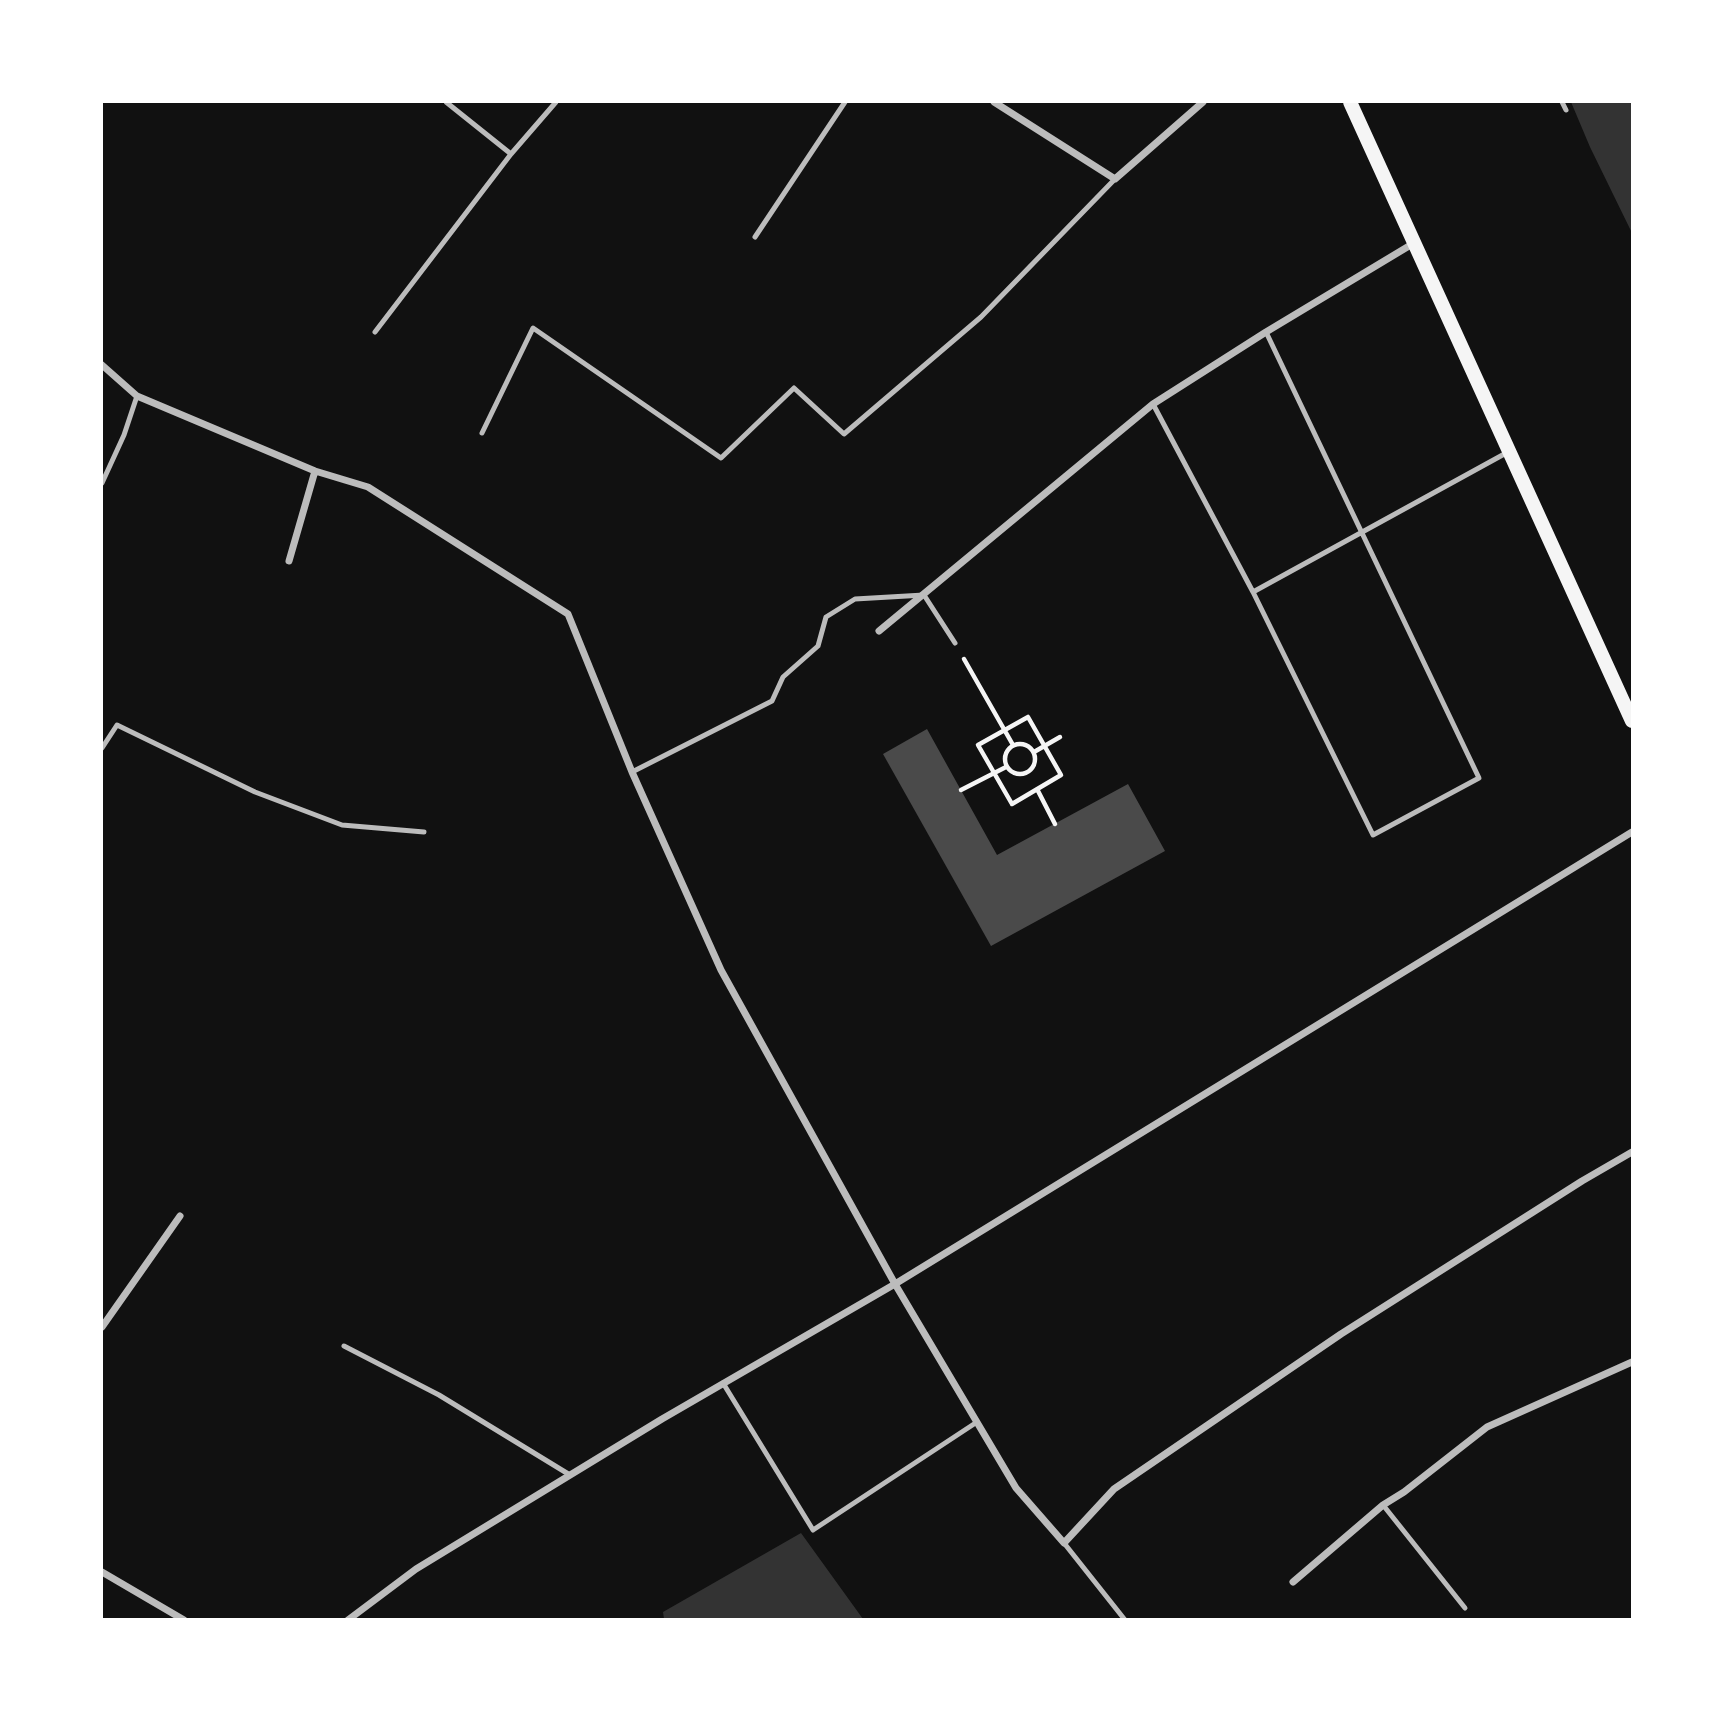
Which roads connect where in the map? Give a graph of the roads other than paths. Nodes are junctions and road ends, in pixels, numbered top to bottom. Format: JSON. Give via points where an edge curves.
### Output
{"nodes":[{"id":1,"x":446,"y":102,"type":"edge"},
{"id":2,"x":556,"y":102,"type":"edge"},
{"id":3,"x":845,"y":102,"type":"edge"},
{"id":4,"x":994,"y":102,"type":"edge"},
{"id":5,"x":1203,"y":102,"type":"edge"},
{"id":6,"x":1350,"y":102,"type":"edge"},
{"id":7,"x":1562,"y":102,"type":"edge"},
{"id":8,"x":1566,"y":110,"type":"dead end"},
{"id":9,"x":511,"y":155,"type":"junction"},
{"id":10,"x":1115,"y":179,"type":"junction"},
{"id":11,"x":755,"y":237,"type":"dead end"},
{"id":12,"x":1415,"y":243,"type":"junction"},
{"id":13,"x":375,"y":332,"type":"dead end"},
{"id":14,"x":1266,"y":332,"type":"junction"},
{"id":15,"x":102,"y":365,"type":"edge"},
{"id":16,"x":137,"y":396,"type":"junction"},
{"id":17,"x":1153,"y":404,"type":"junction"},
{"id":18,"x":482,"y":433,"type":"dead end"},
{"id":19,"x":1508,"y":452,"type":"junction"},
{"id":20,"x":315,"y":471,"type":"junction"},
{"id":21,"x":102,"y":483,"type":"edge"},
{"id":22,"x":1362,"y":532,"type":"junction"},
{"id":23,"x":289,"y":561,"type":"dead end"},
{"id":24,"x":1253,"y":592,"type":"junction"},
{"id":25,"x":924,"y":594,"type":"junction"},
{"id":26,"x":879,"y":631,"type":"dead end"},
{"id":27,"x":955,"y":643,"type":"road end"},
{"id":28,"x":1631,"y":713,"type":"edge"},
{"id":29,"x":102,"y":748,"type":"edge"},
{"id":30,"x":632,"y":772,"type":"junction"},
{"id":31,"x":424,"y":832,"type":"dead end"},
{"id":32,"x":1633,"y":832,"type":"edge"},
{"id":33,"x":1633,"y":1152,"type":"edge"},
{"id":34,"x":180,"y":1216,"type":"dead end"},
{"id":35,"x":895,"y":1284,"type":"junction"},
{"id":36,"x":102,"y":1327,"type":"edge"},
{"id":37,"x":344,"y":1346,"type":"dead end"},
{"id":38,"x":1633,"y":1363,"type":"edge"},
{"id":39,"x":723,"y":1383,"type":"junction"},
{"id":40,"x":977,"y":1422,"type":"junction"},
{"id":41,"x":570,"y":1475,"type":"junction"},
{"id":42,"x":1383,"y":1505,"type":"junction"},
{"id":43,"x":1064,"y":1544,"type":"junction"},
{"id":44,"x":102,"y":1572,"type":"edge"},
{"id":45,"x":1293,"y":1582,"type":"dead end"},
{"id":46,"x":1465,"y":1608,"type":"dead end"},
{"id":47,"x":184,"y":1619,"type":"edge"},
{"id":48,"x":348,"y":1619,"type":"edge"},
{"id":49,"x":1125,"y":1619,"type":"edge"}],
"edges":[{"from":1,"to":9,"type":"lane"},
{"from":2,"to":9,"type":"lane"},
{"from":3,"to":11,"type":"lane"},
{"from":4,"to":10,"type":"street"},
{"from":5,"to":10,"type":"street"},
{"from":6,"to":12,"type":"main road"},
{"from":7,"to":8,"type":"lane"},
{"from":9,"to":13,"type":"lane"},
{"from":10,"to":18,"type":"lane","via":[[981,317],[844,434],[794,388],[721,458],[533,328]]},
{"from":12,"to":14,"type":"street"},
{"from":12,"to":19,"type":"main road"},
{"from":14,"to":17,"type":"street"},
{"from":14,"to":22,"type":"lane"},
{"from":15,"to":16,"type":"street"},
{"from":16,"to":20,"type":"street"},
{"from":16,"to":21,"type":"lane"},
{"from":17,"to":24,"type":"lane"},
{"from":17,"to":25,"type":"street"},
{"from":19,"to":22,"type":"lane"},
{"from":19,"to":28,"type":"main road"},
{"from":20,"to":23,"type":"street"},
{"from":20,"to":30,"type":"street","via":[[368,487],[568,614]]},
{"from":22,"to":24,"type":"lane"},
{"from":22,"to":24,"type":"lane","via":[[1479,778],[1373,835]]},
{"from":25,"to":26,"type":"street"},
{"from":25,"to":27,"type":"lane"},
{"from":25,"to":30,"type":"lane","via":[[855,599],[826,617],[818,646],[783,677],[772,701]]},
{"from":29,"to":31,"type":"lane","via":[[117,725],[255,792],[342,825]]},
{"from":30,"to":35,"type":"street","via":[[721,970]]},
{"from":32,"to":35,"type":"street"},
{"from":33,"to":43,"type":"street","via":[[1341,1334],[1125,1481]]},
{"from":34,"to":36,"type":"street"},
{"from":35,"to":39,"type":"street"},
{"from":35,"to":40,"type":"street"},
{"from":37,"to":41,"type":"lane","via":[[439,1395]]},
{"from":38,"to":42,"type":"street","via":[[1488,1427]]},
{"from":39,"to":40,"type":"lane","via":[[813,1530]]},
{"from":39,"to":41,"type":"street"},
{"from":40,"to":43,"type":"street","via":[[1016,1488]]},
{"from":41,"to":48,"type":"street","via":[[416,1569]]},
{"from":42,"to":45,"type":"street"},
{"from":42,"to":46,"type":"lane"},
{"from":43,"to":49,"type":"lane"},
{"from":44,"to":47,"type":"street"}]}
